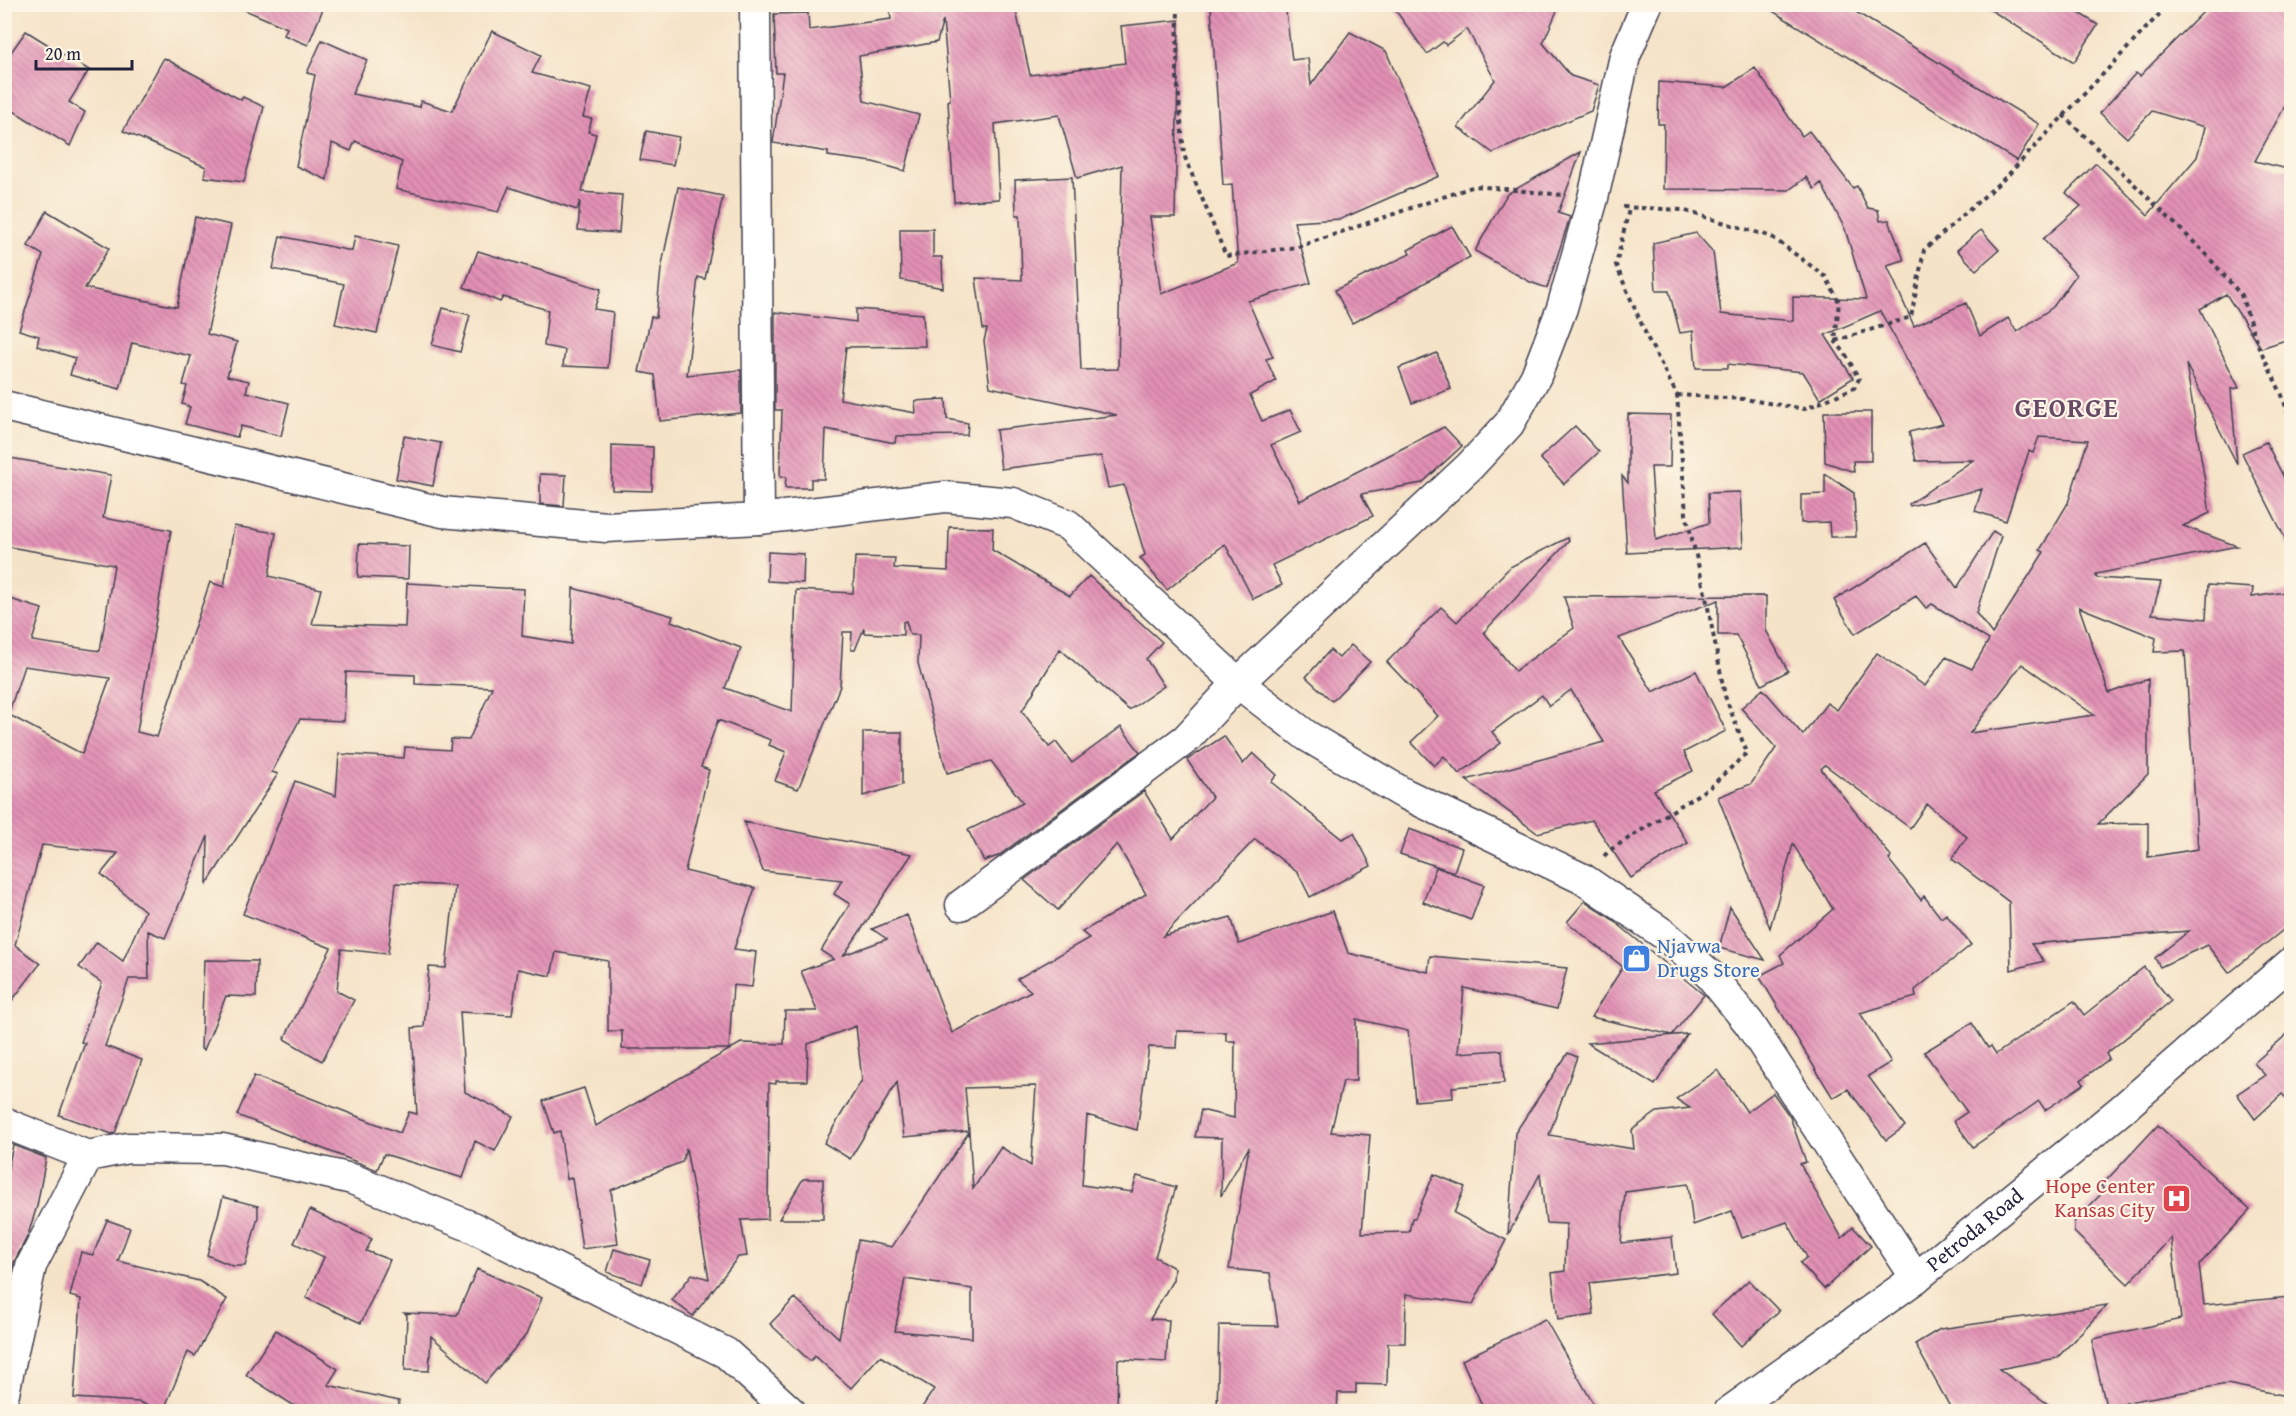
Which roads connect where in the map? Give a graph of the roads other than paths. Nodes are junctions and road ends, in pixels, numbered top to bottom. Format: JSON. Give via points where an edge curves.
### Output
{"nodes":[{"id":1,"x":754,"y":4,"type":"edge"},
{"id":2,"x":1647,"y":4,"type":"edge"},
{"id":3,"x":4,"y":406,"type":"edge"},
{"id":4,"x":759,"y":519,"type":"junction"},
{"id":5,"x":1238,"y":683,"type":"junction"},
{"id":6,"x":961,"y":905,"type":"dead end"},
{"id":7,"x":2292,"y":962,"type":"edge"},
{"id":8,"x":4,"y":1123,"type":"edge"},
{"id":9,"x":88,"y":1156,"type":"junction"},
{"id":10,"x":1916,"y":1278,"type":"junction"},
{"id":11,"x":4,"y":1393,"type":"edge"},
{"id":12,"x":791,"y":1412,"type":"edge"},
{"id":13,"x":1729,"y":1412,"type":"edge"}],
"edges":[{"from":1,"to":4,"type":"street"},
{"from":2,"to":5,"type":"street","via":[[1625,56],[1593,198],[1562,308],[1536,376],[1509,424],[1470,466]]},
{"from":3,"to":4,"type":"street","via":[[442,512],[606,526]]},
{"from":4,"to":5,"type":"street","via":[[945,497],[1013,503],[1068,525]]},
{"from":5,"to":6,"type":"street","via":[[1186,739]]},
{"from":5,"to":10,"type":"street","via":[[1307,736],[1403,793],[1583,879],[1665,935],[1710,975],[1749,1023]]},
{"from":7,"to":10,"type":"street","name":"Petroda Road","via":[[2121,1110]]},
{"from":8,"to":9,"type":"street"},
{"from":9,"to":11,"type":"street","via":[[30,1266]]},
{"from":9,"to":12,"type":"street","via":[[128,1148],[223,1149],[352,1179],[472,1227],[726,1353]]},
{"from":10,"to":13,"type":"street","name":"Petroda Road"}]}
